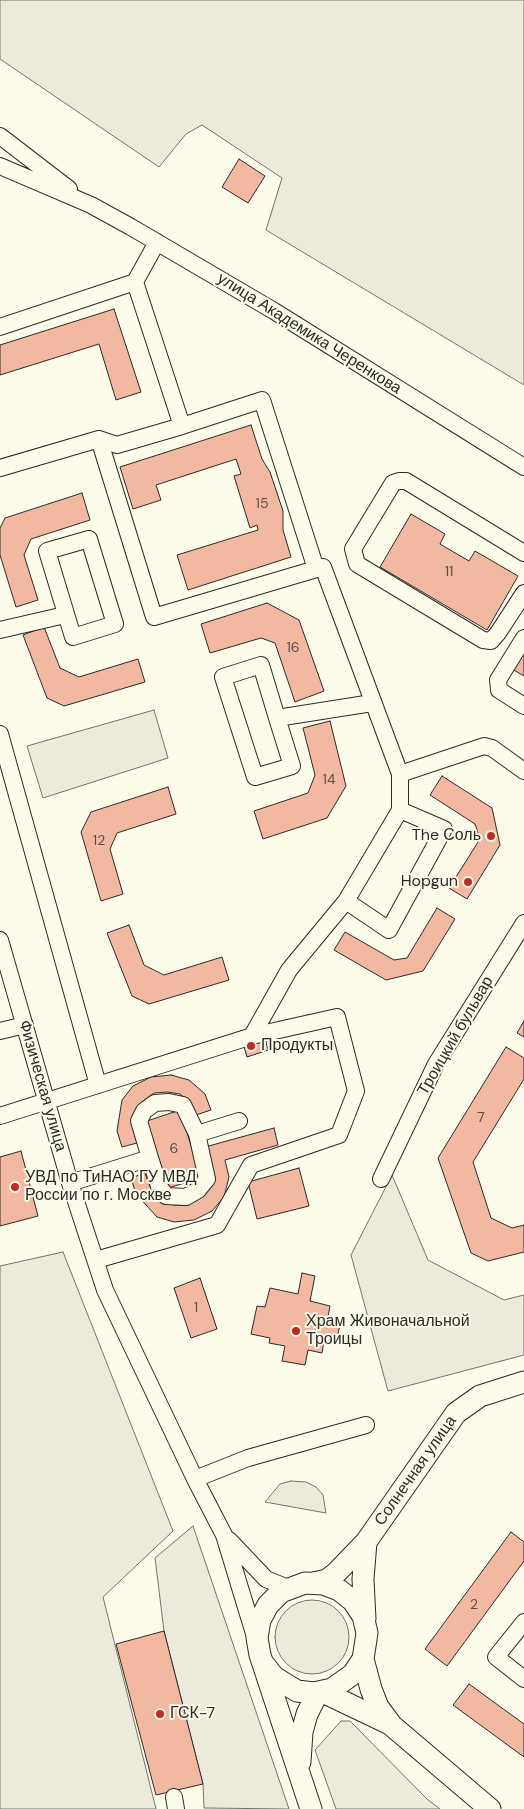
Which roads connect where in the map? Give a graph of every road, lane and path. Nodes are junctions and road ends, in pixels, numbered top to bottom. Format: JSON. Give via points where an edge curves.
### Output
{"nodes":[{"id":1,"x":0,"y":136,"type":"edge"},
{"id":2,"x":0,"y":166,"type":"edge"},
{"id":3,"x":91,"y":205,"type":"junction"},
{"id":4,"x":157,"y":242,"type":"junction"},
{"id":5,"x":136,"y":282,"type":"junction"},
{"id":6,"x":0,"y":327,"type":"edge"},
{"id":7,"x":182,"y":426,"type":"junction"},
{"id":8,"x":99,"y":439,"type":"junction"},
{"id":9,"x":524,"y":467,"type":"edge"},
{"id":10,"x":0,"y":468,"type":"edge"},
{"id":11,"x":524,"y":553,"type":"edge"},
{"id":12,"x":316,"y":569,"type":"junction"},
{"id":13,"x":524,"y":593,"type":"edge"},
{"id":14,"x":65,"y":615,"type":"junction"},
{"id":15,"x":0,"y":630,"type":"edge"},
{"id":16,"x":524,"y":638,"type":"edge"},
{"id":17,"x":372,"y":703,"type":"junction"},
{"id":18,"x":524,"y":706,"type":"edge"},
{"id":19,"x":277,"y":718,"type":"junction"},
{"id":20,"x":0,"y":734,"type":"edge"},
{"id":21,"x":524,"y":771,"type":"edge"},
{"id":22,"x":400,"y":774,"type":"junction"},
{"id":23,"x":400,"y":810,"type":"junction"},
{"id":24,"x":346,"y":901,"type":"junction"},
{"id":25,"x":524,"y":923,"type":"edge"},
{"id":26,"x":0,"y":940,"type":"edge"},
{"id":27,"x":25,"y":1025,"type":"junction"},
{"id":28,"x":0,"y":1031,"type":"edge"},
{"id":29,"x":252,"y":1036,"type":"junction"},
{"id":30,"x":98,"y":1085,"type":"junction"},
{"id":31,"x":47,"y":1102,"type":"junction"},
{"id":32,"x":0,"y":1116,"type":"edge"},
{"id":33,"x":239,"y":1121,"type":"dead end"},
{"id":34,"x":197,"y":1134,"type":"junction"},
{"id":35,"x":150,"y":1158,"type":"junction"},
{"id":36,"x":381,"y":1179,"type":"dead end"},
{"id":37,"x":70,"y":1183,"type":"junction"},
{"id":38,"x":96,"y":1260,"type":"junction"},
{"id":39,"x":524,"y":1382,"type":"edge"},
{"id":40,"x":366,"y":1425,"type":"dead end"},
{"id":41,"x":195,"y":1479,"type":"junction"},
{"id":42,"x":224,"y":1535,"type":"junction"},
{"id":43,"x":366,"y":1542,"type":"junction"},
{"id":44,"x":314,"y":1583,"type":"junction"},
{"id":45,"x":288,"y":1588,"type":"junction"},
{"id":46,"x":524,"y":1622,"type":"edge"},
{"id":47,"x":365,"y":1624,"type":"junction"},
{"id":48,"x":260,"y":1655,"type":"junction"},
{"id":49,"x":363,"y":1659,"type":"junction"},
{"id":50,"x":524,"y":1679,"type":"edge"},
{"id":51,"x":321,"y":1692,"type":"junction"},
{"id":52,"x":390,"y":1724,"type":"junction"},
{"id":53,"x":300,"y":1775,"type":"junction"},
{"id":54,"x":311,"y":1809,"type":"edge"},
{"id":55,"x":490,"y":1809,"type":"edge"}],
"edges":[{"from":1,"to":3,"type":"street","name":"улица Академика Черенкова"},
{"from":2,"to":3,"type":"street","name":"улица Академика Черенкова"},
{"from":3,"to":4,"type":"street","name":"улица Академика Черенкова"},
{"from":4,"to":5,"type":"street"},
{"from":4,"to":9,"type":"street","name":"улица Академика Черенкова"},
{"from":5,"to":6,"type":"street"},
{"from":5,"to":7,"type":"street"},
{"from":7,"to":8,"type":"street","via":[[117,445]]},
{"from":7,"to":12,"type":"street","via":[[262,400]]},
{"from":8,"to":10,"type":"street"},
{"from":8,"to":12,"type":"street","via":[[154,617]]},
{"from":11,"to":13,"type":"street","via":[[406,481],[393,483],[353,549],[357,564],[483,640],[491,641],[498,634]]},
{"from":12,"to":17,"type":"street","via":[[323,567]]},
{"from":14,"to":14,"type":"street","via":[[73,637],[114,624],[89,539],[47,551]]},
{"from":14,"to":15,"type":"street"},
{"from":16,"to":18,"type":"street","via":[[498,680],[499,690]]},
{"from":17,"to":19,"type":"street"},
{"from":17,"to":22,"type":"street"},
{"from":19,"to":19,"type":"street","via":[[292,766],[255,778],[224,677],[261,665]]},
{"from":20,"to":30,"type":"street"},
{"from":21,"to":22,"type":"street","via":[[492,748],[484,746]]},
{"from":22,"to":23,"type":"street"},
{"from":23,"to":24,"type":"street"},
{"from":23,"to":24,"type":"street","via":[[444,829],[389,930]]},
{"from":24,"to":29,"type":"street","via":[[289,970]]},
{"from":25,"to":36,"type":"street","name":"Троицкий бульвар","via":[[436,1064]]},
{"from":26,"to":27,"type":"street","name":"Физическая улица"},
{"from":27,"to":28,"type":"street"},
{"from":27,"to":31,"type":"street","name":"Физическая улица"},
{"from":29,"to":30,"type":"street"},
{"from":29,"to":38,"type":"street","via":[[337,1017],[356,1091],[339,1135],[251,1165],[217,1225]]},
{"from":30,"to":31,"type":"street"},
{"from":31,"to":32,"type":"street"},
{"from":31,"to":37,"type":"street","name":"Физическая улица"},
{"from":33,"to":34,"type":"street"},
{"from":34,"to":35,"type":"street","via":[[183,1105],[155,1103],[144,1111],[139,1121]]},
{"from":34,"to":35,"type":"street","via":[[207,1179],[186,1197],[166,1196],[159,1186]]},
{"from":35,"to":37,"type":"street"},
{"from":37,"to":38,"type":"street","name":"Физическая улица"},
{"from":38,"to":41,"type":"street","name":"Физическая улица","via":[[105,1290]]},
{"from":39,"to":43,"type":"main road","name":"Солнечная улица","via":[[480,1396],[456,1413]]},
{"from":40,"to":41,"type":"street","via":[[248,1458]]},
{"from":41,"to":42,"type":"street","name":"Физическая улица"},
{"from":42,"to":45,"type":"street","via":[[266,1579]]},
{"from":42,"to":48,"type":"street"},
{"from":43,"to":44,"type":"main road","name":"Солнечная улица","via":[[336,1573],[327,1580]]},
{"from":43,"to":47,"type":"main road","name":"Солнечная улица","via":[[363,1579]]},
{"from":44,"to":45,"type":"main road"},
{"from":44,"to":47,"type":"main road","via":[[331,1586],[347,1595]]},
{"from":45,"to":48,"type":"main road","via":[[263,1612],[258,1629]]},
{"from":46,"to":50,"type":"street","via":[[496,1657]]},
{"from":47,"to":49,"type":"main road","via":[[367,1642]]},
{"from":48,"to":51,"type":"main road","via":[[274,1677],[288,1687]]},
{"from":48,"to":53,"type":"main road"},
{"from":49,"to":51,"type":"main road","via":[[347,1680]]},
{"from":49,"to":52,"type":"main road","via":[[378,1706]]},
{"from":51,"to":52,"type":"main road"},
{"from":51,"to":53,"type":"main road","via":[[307,1714],[302,1732]]},
{"from":52,"to":55,"type":"main road"},
{"from":53,"to":54,"type":"main road"}]}
